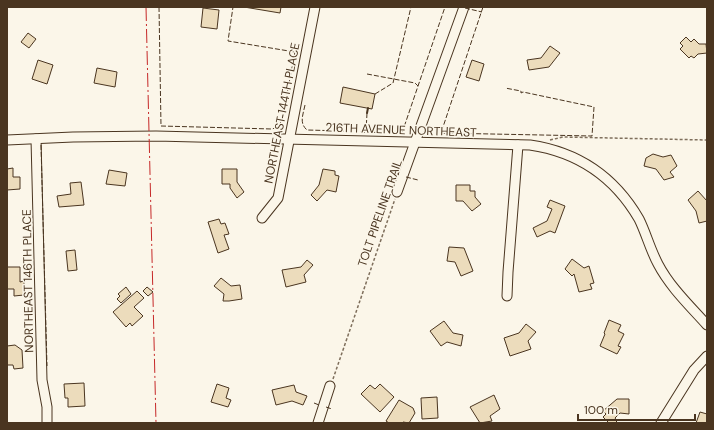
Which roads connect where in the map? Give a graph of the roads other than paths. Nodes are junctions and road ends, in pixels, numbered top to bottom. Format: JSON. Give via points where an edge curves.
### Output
{"nodes":[{"id":1,"x":315,"y":7,"type":"edge"},
{"id":2,"x":464,"y":7,"type":"edge"},
{"id":3,"x":36,"y":139,"type":"junction"},
{"id":4,"x":290,"y":139,"type":"junction"},
{"id":5,"x":7,"y":140,"type":"edge"},
{"id":6,"x":416,"y":142,"type":"junction"},
{"id":7,"x":518,"y":145,"type":"junction"},
{"id":8,"x":398,"y":192,"type":"road end"},
{"id":9,"x":262,"y":218,"type":"dead end"},
{"id":10,"x":507,"y":296,"type":"dead end"},
{"id":11,"x":707,"y":325,"type":"edge"},
{"id":12,"x":707,"y":356,"type":"edge"},
{"id":13,"x":330,"y":386,"type":"road end"},
{"id":14,"x":47,"y":423,"type":"edge"},
{"id":15,"x":318,"y":423,"type":"edge"},
{"id":16,"x":661,"y":423,"type":"edge"}],
"edges":[{"from":1,"to":4,"type":"street","name":"NORTHEAST 144TH PLACE"},
{"from":2,"to":6,"type":"street"},
{"from":3,"to":4,"type":"street","name":"216TH AVENUE NORTHEAST","via":[[156,136]]},
{"from":3,"to":5,"type":"street","name":"216TH AVENUE NORTHEAST"},
{"from":3,"to":14,"type":"street","name":"NORTHEAST 146TH PLACE","via":[[42,380]]},
{"from":4,"to":6,"type":"street","name":"216TH AVENUE NORTHEAST"},
{"from":4,"to":9,"type":"street","name":"NORTHEAST 144TH PLACE","via":[[278,198]]},
{"from":6,"to":7,"type":"street","name":"216TH AVENUE NORTHEAST"},
{"from":6,"to":8,"type":"street"},
{"from":7,"to":10,"type":"street"},
{"from":7,"to":11,"type":"street","name":"216TH AVENUE NORTHEAST","via":[[559,152],[588,165],[612,183],[639,220],[665,276]]},
{"from":12,"to":16,"type":"street","via":[[694,370]]},
{"from":13,"to":15,"type":"street"}]}
